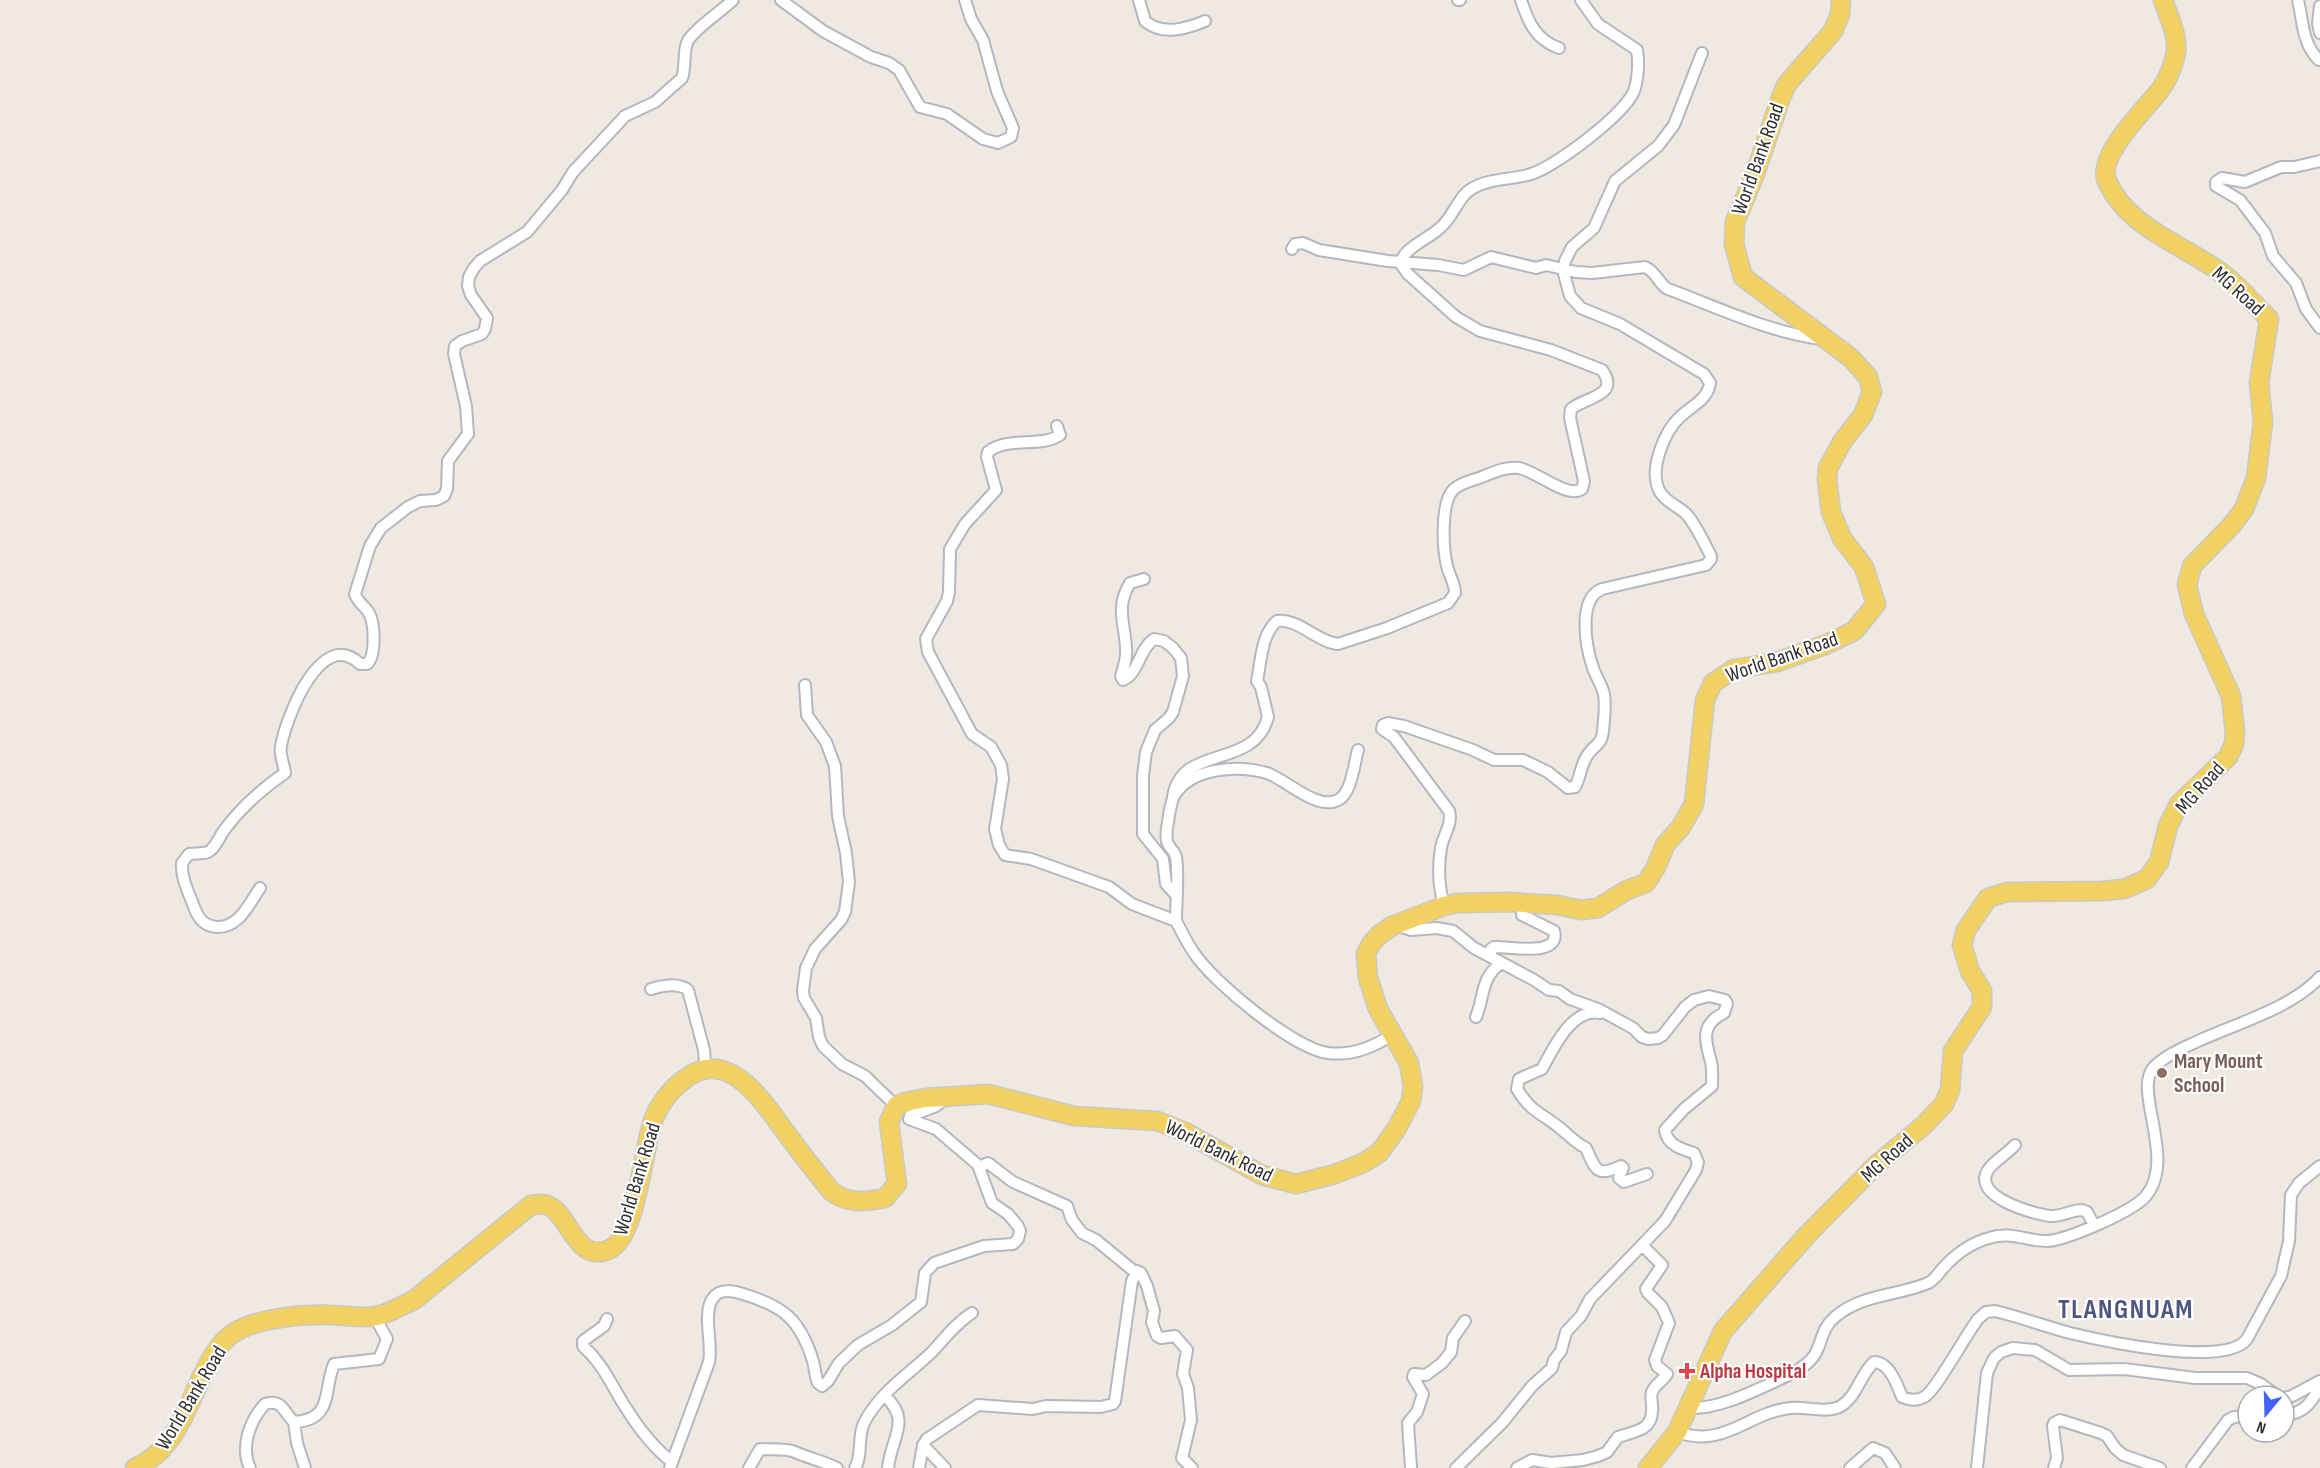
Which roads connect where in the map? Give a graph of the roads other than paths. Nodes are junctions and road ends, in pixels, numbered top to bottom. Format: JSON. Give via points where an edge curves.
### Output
{"nodes":[{"id":1,"x":733,"y":0,"type":"edge"},
{"id":2,"x":781,"y":0,"type":"edge"},
{"id":3,"x":965,"y":0,"type":"edge"},
{"id":4,"x":1138,"y":0,"type":"edge"},
{"id":5,"x":1521,"y":0,"type":"edge"},
{"id":6,"x":1581,"y":0,"type":"edge"},
{"id":7,"x":1841,"y":0,"type":"edge"},
{"id":8,"x":2163,"y":0,"type":"edge"},
{"id":9,"x":2298,"y":0,"type":"edge"},
{"id":10,"x":2320,"y":6,"type":"edge"},
{"id":11,"x":1205,"y":21,"type":"dead end"},
{"id":12,"x":2320,"y":33,"type":"edge"},
{"id":13,"x":1559,"y":48,"type":"dead end"},
{"id":14,"x":1702,"y":53,"type":"dead end"},
{"id":15,"x":2320,"y":59,"type":"edge"},
{"id":16,"x":2320,"y":161,"type":"edge"},
{"id":17,"x":1292,"y":249,"type":"dead end"},
{"id":18,"x":1400,"y":263,"type":"junction"},
{"id":19,"x":1563,"y":270,"type":"junction"},
{"id":20,"x":2320,"y":328,"type":"edge"},
{"id":21,"x":1827,"y":340,"type":"junction"},
{"id":22,"x":1057,"y":426,"type":"dead end"},
{"id":23,"x":1144,"y":579,"type":"dead end"},
{"id":24,"x":805,"y":685,"type":"dead end"},
{"id":25,"x":1358,"y":750,"type":"dead end"},
{"id":26,"x":1173,"y":797,"type":"junction"},
{"id":27,"x":260,"y":888,"type":"dead end"},
{"id":28,"x":1176,"y":895,"type":"junction"},
{"id":29,"x":1523,"y":904,"type":"junction"},
{"id":30,"x":1444,"y":906,"type":"junction"},
{"id":31,"x":1176,"y":921,"type":"junction"},
{"id":32,"x":1395,"y":925,"type":"junction"},
{"id":33,"x":1496,"y":960,"type":"junction"},
{"id":34,"x":2320,"y":977,"type":"edge"},
{"id":35,"x":651,"y":989,"type":"dead end"},
{"id":36,"x":1603,"y":1013,"type":"junction"},
{"id":37,"x":1476,"y":1017,"type":"dead end"},
{"id":38,"x":1393,"y":1034,"type":"junction"},
{"id":39,"x":703,"y":1069,"type":"junction"},
{"id":40,"x":946,"y":1096,"type":"junction"},
{"id":41,"x":896,"y":1106,"type":"junction"},
{"id":42,"x":2015,"y":1145,"type":"dead end"},
{"id":43,"x":2320,"y":1166,"type":"edge"},
{"id":44,"x":979,"y":1167,"type":"junction"},
{"id":45,"x":1647,"y":1174,"type":"dead end"},
{"id":46,"x":2094,"y":1225,"type":"junction"},
{"id":47,"x":1643,"y":1246,"type":"junction"},
{"id":48,"x":1135,"y":1272,"type":"junction"},
{"id":49,"x":972,"y":1312,"type":"dead end"},
{"id":50,"x":375,"y":1317,"type":"junction"},
{"id":51,"x":607,"y":1319,"type":"dead end"},
{"id":52,"x":1465,"y":1321,"type":"dead end"},
{"id":53,"x":2320,"y":1381,"type":"edge"},
{"id":54,"x":2261,"y":1384,"type":"edge"},
{"id":55,"x":2320,"y":1386,"type":"edge"},
{"id":56,"x":2296,"y":1394,"type":"edge"},
{"id":57,"x":885,"y":1396,"type":"junction"},
{"id":58,"x":1689,"y":1408,"type":"junction"},
{"id":59,"x":2296,"y":1414,"type":"edge"},
{"id":60,"x":2236,"y":1417,"type":"edge"},
{"id":61,"x":294,"y":1422,"type":"junction"},
{"id":62,"x":1677,"y":1432,"type":"junction"},
{"id":63,"x":923,"y":1445,"type":"junction"},
{"id":64,"x":671,"y":1465,"type":"edge"},
{"id":65,"x":754,"y":1465,"type":"edge"},
{"id":66,"x":135,"y":1468,"type":"edge"},
{"id":67,"x":250,"y":1468,"type":"edge"},
{"id":68,"x":305,"y":1468,"type":"edge"},
{"id":69,"x":837,"y":1468,"type":"edge"},
{"id":70,"x":855,"y":1468,"type":"edge"},
{"id":71,"x":888,"y":1468,"type":"edge"},
{"id":72,"x":919,"y":1468,"type":"edge"},
{"id":73,"x":945,"y":1468,"type":"edge"},
{"id":74,"x":1192,"y":1468,"type":"edge"},
{"id":75,"x":1411,"y":1468,"type":"edge"},
{"id":76,"x":1456,"y":1468,"type":"edge"},
{"id":77,"x":1516,"y":1468,"type":"edge"},
{"id":78,"x":1648,"y":1468,"type":"edge"},
{"id":79,"x":1850,"y":1468,"type":"edge"},
{"id":80,"x":1895,"y":1468,"type":"edge"},
{"id":81,"x":1977,"y":1468,"type":"edge"},
{"id":82,"x":2054,"y":1468,"type":"edge"},
{"id":83,"x":2160,"y":1468,"type":"edge"},
{"id":84,"x":2192,"y":1468,"type":"edge"}],
"edges":[{"from":1,"to":27,"type":"street","via":[[690,37],[682,78],[655,102],[625,116],[573,172],[528,232],[474,268],[468,286],[487,322],[482,334],[462,341],[455,346],[454,354],[468,434],[448,460],[444,496],[408,507],[381,528],[370,546],[355,594],[371,620],[371,660],[360,664],[352,657],[338,655],[316,669],[299,693],[281,744],[285,773],[270,782],[226,828],[212,849],[189,854],[182,862],[183,876],[204,924],[228,926],[237,920]]},
{"from":2,"to":3,"type":"street","via":[[823,31],[890,63],[899,70],[920,107],[947,114],[983,139],[1006,141],[1013,128]]},
{"from":4,"to":11,"type":"street","via":[[1142,17],[1155,27],[1183,29]]},
{"from":5,"to":13,"type":"street","via":[[1533,30]]},
{"from":6,"to":18,"type":"street","via":[[1598,24],[1637,50],[1635,86],[1629,99],[1602,126],[1549,166],[1530,175],[1469,190],[1442,227],[1405,254]]},
{"from":7,"to":21,"type":"main road","name":"World Bank Road","via":[[1833,31],[1787,84],[1781,97],[1735,222],[1734,244],[1743,277]]},
{"from":8,"to":58,"type":"main road","name":"MG Road","via":[[2176,40],[2176,56],[2159,91],[2108,157],[2105,177],[2126,207],[2150,229],[2224,275],[2269,319],[2259,383],[2263,422],[2256,478],[2244,509],[2192,566],[2187,585],[2194,614],[2231,696],[2234,744],[2228,757],[2180,804],[2168,826],[2159,862],[2147,879],[2124,889],[2007,892],[1988,898],[1966,930],[1962,945],[1970,971],[1982,991],[1982,1007],[1953,1051],[1950,1090],[1944,1104],[1806,1236],[1723,1331]]},
{"from":9,"to":15,"type":"street","via":[[2306,42]]},
{"from":10,"to":12,"type":"street"},
{"from":14,"to":19,"type":"street","via":[[1674,125],[1658,146],[1616,181],[1594,228],[1572,247]]},
{"from":16,"to":20,"type":"street","via":[[2281,167],[2245,182],[2222,178],[2216,182],[2216,186],[2240,201],[2265,233],[2272,256],[2296,283],[2306,309]]},
{"from":17,"to":18,"type":"street","via":[[1299,243]]},
{"from":18,"to":19,"type":"street","via":[[1464,270],[1491,257]]},
{"from":18,"to":26,"type":"street","via":[[1456,317],[1480,331],[1551,350],[1602,370],[1607,376],[1603,393],[1571,409],[1584,481],[1582,489],[1570,492],[1518,468],[1463,483],[1450,494],[1446,508],[1445,550],[1455,592],[1448,603],[1338,644],[1284,621],[1274,623],[1266,638],[1257,681],[1267,722],[1245,749],[1207,760],[1187,772]]},
{"from":19,"to":21,"type":"street","via":[[1592,273],[1645,267],[1667,288],[1767,326]]},
{"from":19,"to":30,"type":"street","via":[[1570,296],[1581,308],[1620,324],[1704,374],[1710,382],[1705,395],[1670,427],[1657,472],[1660,492],[1690,517],[1711,559],[1706,565],[1602,589],[1590,597],[1586,636],[1604,696],[1604,725],[1602,740],[1588,753],[1575,787],[1568,788],[1548,772],[1523,760],[1494,760],[1412,729],[1383,725],[1382,729],[1397,741],[1449,811],[1439,863]]},
{"from":21,"to":29,"type":"main road","name":"World Bank Road","via":[[1868,377],[1872,392],[1863,415],[1842,441],[1828,468],[1827,479],[1831,512],[1842,537],[1864,567],[1876,604],[1854,631],[1836,640],[1777,662],[1734,669],[1713,682],[1705,700],[1694,804],[1665,845],[1646,883],[1598,908]]},
{"from":22,"to":31,"type":"street","via":[[1060,435],[1050,441],[1032,440],[988,452],[996,490],[965,524],[950,549],[947,601],[932,626],[926,646],[972,734],[991,747],[1001,765],[1003,779],[995,829],[1005,855],[1031,859],[1109,887],[1132,904]]},
{"from":23,"to":28,"type":"street","via":[[1130,583],[1123,599],[1121,619],[1126,650],[1120,676],[1123,680],[1128,678],[1154,639],[1164,641],[1180,658],[1183,676],[1173,712],[1152,736],[1143,776],[1143,834],[1163,860],[1166,884]]},
{"from":24,"to":41,"type":"street","via":[[807,716],[826,742],[835,766],[838,816],[849,882],[845,912],[814,949],[806,968],[804,998],[816,1018],[823,1046],[842,1064],[865,1076]]},
{"from":25,"to":26,"type":"street","via":[[1347,788],[1342,797],[1333,801],[1313,798],[1269,774],[1248,769],[1213,770],[1183,786]]},
{"from":26,"to":28,"type":"street","via":[[1167,841],[1176,855]]},
{"from":28,"to":31,"type":"street"},
{"from":29,"to":30,"type":"main road","name":"World Bank Road","via":[[1470,902]]},
{"from":29,"to":33,"type":"street","via":[[1522,915],[1554,930],[1554,940],[1543,948],[1494,947],[1491,949]]},
{"from":30,"to":32,"type":"main road","name":"World Bank Road"},
{"from":31,"to":38,"type":"street","via":[[1194,954],[1242,1004],[1315,1050],[1343,1053],[1376,1044]]},
{"from":32,"to":33,"type":"street","via":[[1411,930],[1447,929]]},
{"from":32,"to":38,"type":"main road","name":"World Bank Road","via":[[1379,935],[1366,954],[1378,1009]]},
{"from":33,"to":36,"type":"street","via":[[1549,990]]},
{"from":33,"to":37,"type":"street","via":[[1485,980]]},
{"from":34,"to":46,"type":"street","via":[[2282,1004],[2175,1051],[2154,1067],[2147,1088],[2156,1136],[2155,1182],[2134,1206]]},
{"from":35,"to":39,"type":"street","via":[[674,986],[688,990],[704,1050]]},
{"from":36,"to":45,"type":"street","via":[[1579,1016],[1553,1047],[1542,1069],[1519,1079],[1517,1089],[1532,1109],[1586,1148],[1597,1170],[1605,1172],[1621,1166],[1619,1178],[1624,1182]]},
{"from":36,"to":47,"type":"street","via":[[1653,1040],[1663,1035],[1694,1000],[1709,996],[1727,1004],[1724,1013],[1710,1022],[1706,1038],[1712,1086],[1665,1130],[1678,1148],[1694,1153],[1696,1170],[1665,1221]]},
{"from":38,"to":40,"type":"main road","name":"World Bank Road","via":[[1409,1063],[1413,1086],[1411,1101],[1390,1140],[1379,1154],[1363,1163],[1296,1184],[1262,1175],[1185,1132],[1156,1121],[1074,1116],[988,1094]]},
{"from":39,"to":41,"type":"main road","via":[[721,1070],[745,1081],[831,1191],[854,1202],[885,1198],[897,1184],[889,1122]]},
{"from":39,"to":50,"type":"main road","name":"World Bank Road","via":[[670,1092],[654,1117],[630,1218],[618,1244],[602,1252],[583,1246],[551,1206],[531,1205],[414,1300]]},
{"from":40,"to":41,"type":"main road","name":"World Bank Road"},
{"from":40,"to":44,"type":"street","via":[[936,1106],[909,1119],[936,1129]]},
{"from":42,"to":46,"type":"street","via":[[1986,1173],[1990,1191],[2035,1214],[2052,1216],[2082,1210]]},
{"from":43,"to":62,"type":"street","via":[[2291,1195],[2289,1241],[2281,1276],[2247,1339],[2235,1349],[2192,1353],[2156,1349],[2072,1334],[1995,1311],[1986,1312],[1972,1326],[1934,1389],[1923,1398],[1902,1397],[1885,1366],[1874,1362],[1848,1401],[1836,1408],[1779,1410],[1711,1437]]},
{"from":44,"to":48,"type":"street","via":[[988,1163],[1013,1182],[1067,1206],[1082,1233]]},
{"from":44,"to":64,"type":"street","via":[[992,1203],[1019,1228],[1018,1239],[1013,1244],[984,1246],[931,1264],[925,1273],[921,1302],[858,1345],[825,1384],[818,1383],[807,1346],[787,1313],[765,1300],[736,1292],[717,1294],[709,1308],[709,1362]]},
{"from":46,"to":58,"type":"street","via":[[2048,1241],[1990,1237],[1961,1251],[1926,1283],[1880,1295],[1836,1315],[1810,1360],[1793,1373],[1720,1404]]},
{"from":47,"to":76,"type":"street","via":[[1595,1294],[1570,1327],[1552,1368]]},
{"from":47,"to":77,"type":"street","via":[[1662,1265],[1646,1289],[1662,1306],[1669,1323],[1655,1360],[1666,1376],[1653,1391],[1652,1412],[1646,1427],[1618,1437],[1607,1452],[1598,1456],[1551,1463],[1532,1460]]},
{"from":48,"to":63,"type":"street","via":[[1113,1404],[1033,1409],[978,1405],[937,1431]]},
{"from":48,"to":74,"type":"street","via":[[1141,1273],[1147,1286],[1157,1336],[1175,1336],[1187,1350],[1184,1374],[1191,1420],[1182,1458]]},
{"from":49,"to":57,"type":"street"},
{"from":50,"to":61,"type":"street","via":[[387,1339],[379,1359],[334,1364],[322,1410],[314,1417]]},
{"from":50,"to":66,"type":"main road","name":"World Bank Road","via":[[294,1316],[233,1333],[214,1352],[167,1444],[158,1455]]},
{"from":51,"to":64,"type":"street","via":[[583,1346],[603,1368],[638,1427]]},
{"from":52,"to":75,"type":"street","via":[[1442,1363],[1428,1374],[1414,1374],[1424,1394],[1408,1423]]},
{"from":53,"to":56,"type":"street"},
{"from":54,"to":81,"type":"street","via":[[2247,1378],[2184,1377],[2124,1369],[2068,1370],[2035,1350],[2013,1348],[1994,1358],[1987,1372]]},
{"from":55,"to":59,"type":"street","via":[[2311,1402]]},
{"from":57,"to":70,"type":"street","via":[[862,1428],[860,1459]]},
{"from":57,"to":71,"type":"street","via":[[900,1417]]},
{"from":58,"to":62,"type":"main road","name":"MG Road"},
{"from":60,"to":84,"type":"street","via":[[2228,1420]]},
{"from":61,"to":67,"type":"street","via":[[278,1403],[265,1404],[249,1430],[246,1449]]},
{"from":61,"to":68,"type":"street"},
{"from":62,"to":78,"type":"main road","name":"MG Road"},
{"from":63,"to":72,"type":"street"},
{"from":63,"to":73,"type":"street"},
{"from":65,"to":69,"type":"street","via":[[760,1449],[795,1452]]},
{"from":79,"to":80,"type":"street","via":[[1873,1448],[1881,1450]]},
{"from":82,"to":83,"type":"street","via":[[2057,1458],[2053,1426],[2060,1420],[2101,1433],[2123,1455]]}]}
